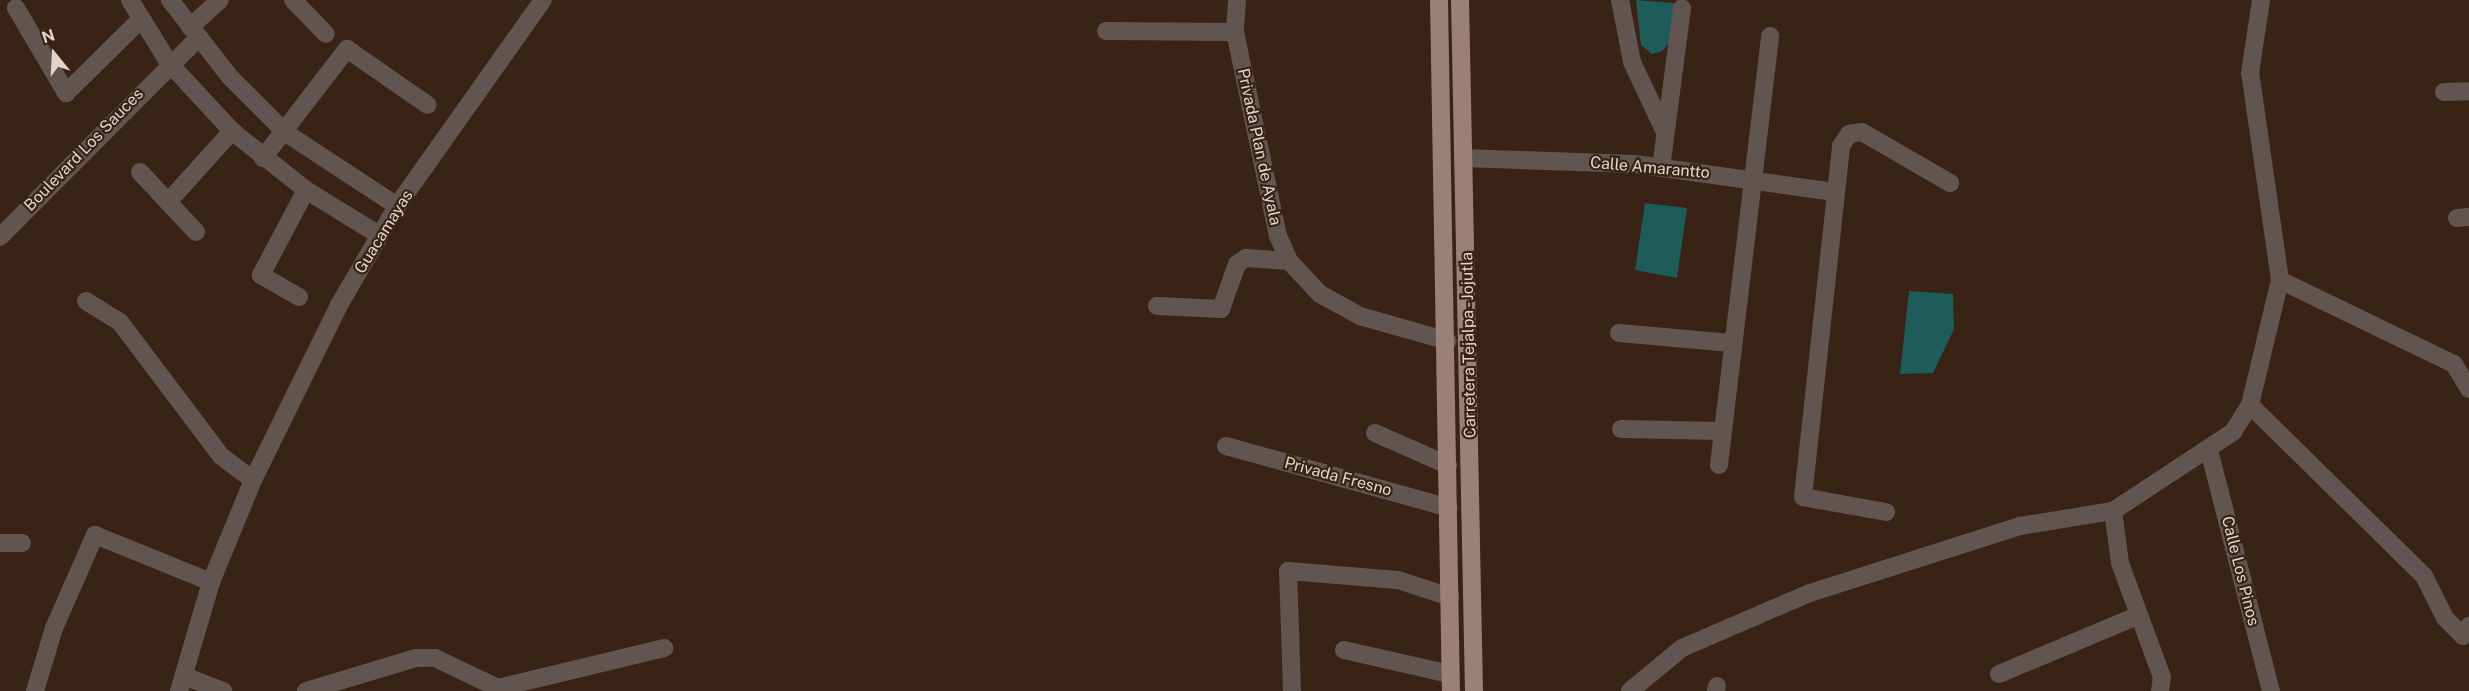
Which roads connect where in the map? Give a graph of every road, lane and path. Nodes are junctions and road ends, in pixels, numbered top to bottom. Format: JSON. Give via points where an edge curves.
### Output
{"nodes":[{"id":1,"x":130,"y":0,"type":"edge"},
{"id":2,"x":170,"y":0,"type":"edge"},
{"id":3,"x":220,"y":0,"type":"edge"},
{"id":4,"x":293,"y":0,"type":"edge"},
{"id":5,"x":543,"y":0,"type":"edge"},
{"id":6,"x":1237,"y":0,"type":"edge"},
{"id":7,"x":1439,"y":0,"type":"edge"},
{"id":8,"x":1460,"y":0,"type":"edge"},
{"id":9,"x":1620,"y":0,"type":"edge"},
{"id":10,"x":2261,"y":0,"type":"edge"},
{"id":11,"x":16,"y":8,"type":"dead end"},
{"id":12,"x":1682,"y":8,"type":"dead end"},
{"id":13,"x":140,"y":20,"type":"junction"},
{"id":14,"x":1106,"y":31,"type":"dead end"},
{"id":15,"x":1235,"y":32,"type":"junction"},
{"id":16,"x":194,"y":33,"type":"junction"},
{"id":17,"x":326,"y":34,"type":"dead end"},
{"id":18,"x":1770,"y":36,"type":"dead end"},
{"id":19,"x":169,"y":63,"type":"junction"},
{"id":20,"x":2469,"y":91,"type":"edge"},
{"id":21,"x":2444,"y":92,"type":"dead end"},
{"id":22,"x":428,"y":105,"type":"dead end"},
{"id":23,"x":1664,"y":130,"type":"junction"},
{"id":24,"x":232,"y":131,"type":"junction"},
{"id":25,"x":286,"y":133,"type":"junction"},
{"id":26,"x":263,"y":158,"type":"junction"},
{"id":27,"x":1463,"y":158,"type":"junction"},
{"id":28,"x":1661,"y":168,"type":"junction"},
{"id":29,"x":140,"y":172,"type":"dead end"},
{"id":30,"x":1750,"y":179,"type":"junction"},
{"id":31,"x":1950,"y":183,"type":"dead end"},
{"id":32,"x":306,"y":190,"type":"junction"},
{"id":33,"x":1834,"y":192,"type":"junction"},
{"id":34,"x":168,"y":202,"type":"junction"},
{"id":35,"x":397,"y":206,"type":"junction"},
{"id":36,"x":196,"y":232,"type":"dead end"},
{"id":37,"x":380,"y":235,"type":"junction"},
{"id":38,"x":0,"y":237,"type":"edge"},
{"id":39,"x":1288,"y":261,"type":"junction"},
{"id":40,"x":2280,"y":280,"type":"junction"},
{"id":41,"x":300,"y":297,"type":"dead end"},
{"id":42,"x":86,"y":301,"type":"dead end"},
{"id":43,"x":1157,"y":306,"type":"dead end"},
{"id":44,"x":1619,"y":333,"type":"dead end"},
{"id":45,"x":1448,"y":341,"type":"junction"},
{"id":46,"x":1732,"y":343,"type":"junction"},
{"id":47,"x":2469,"y":389,"type":"edge"},
{"id":48,"x":2250,"y":405,"type":"junction"},
{"id":49,"x":1621,"y":429,"type":"dead end"},
{"id":50,"x":1722,"y":431,"type":"junction"},
{"id":51,"x":1375,"y":433,"type":"dead end"},
{"id":52,"x":1226,"y":446,"type":"dead end"},
{"id":53,"x":2209,"y":450,"type":"junction"},
{"id":54,"x":1448,"y":465,"type":"junction"},
{"id":55,"x":1719,"y":465,"type":"dead end"},
{"id":56,"x":253,"y":480,"type":"junction"},
{"id":57,"x":1448,"y":483,"type":"junction"},
{"id":58,"x":1472,"y":484,"type":"junction"},
{"id":59,"x":1449,"y":508,"type":"junction"},
{"id":60,"x":2113,"y":511,"type":"junction"},
{"id":61,"x":1886,"y":512,"type":"dead end"},
{"id":62,"x":0,"y":543,"type":"edge"},
{"id":63,"x":22,"y":543,"type":"dead end"},
{"id":64,"x":211,"y":582,"type":"junction"},
{"id":65,"x":1450,"y":597,"type":"junction"},
{"id":66,"x":2137,"y":616,"type":"junction"},
{"id":67,"x":2469,"y":626,"type":"edge"},
{"id":68,"x":664,"y":648,"type":"dead end"},
{"id":69,"x":1344,"y":650,"type":"dead end"},
{"id":70,"x":1999,"y":674,"type":"dead end"},
{"id":71,"x":1451,"y":682,"type":"edge"},
{"id":72,"x":182,"y":684,"type":"edge"},
{"id":73,"x":497,"y":690,"type":"edge"},
{"id":74,"x":35,"y":691,"type":"edge"},
{"id":75,"x":223,"y":691,"type":"edge"},
{"id":76,"x":306,"y":691,"type":"edge"},
{"id":77,"x":1292,"y":691,"type":"edge"},
{"id":78,"x":1474,"y":691,"type":"edge"},
{"id":79,"x":1630,"y":691,"type":"edge"},
{"id":80,"x":2160,"y":691,"type":"edge"},
{"id":81,"x":2271,"y":691,"type":"edge"}],
"edges":[{"from":1,"to":13,"type":"street"},
{"from":2,"to":16,"type":"street"},
{"from":3,"to":16,"type":"street","name":"Boulevard Los Sauces"},
{"from":4,"to":17,"type":"street"},
{"from":5,"to":35,"type":"street","name":"Guacamayas"},
{"from":6,"to":15,"type":"street","name":"Privada Plan de Ayala"},
{"from":7,"to":45,"type":"main road","name":"Carretera Tejalpa - Jojutla"},
{"from":8,"to":27,"type":"main road","name":"Carretera Tejalpa - Jojutla"},
{"from":9,"to":23,"type":"street","via":[[1632,62]]},
{"from":10,"to":40,"type":"street","via":[[2250,73]]},
{"from":11,"to":13,"type":"street","via":[[66,93]]},
{"from":12,"to":23,"type":"street"},
{"from":13,"to":19,"type":"street"},
{"from":14,"to":15,"type":"street"},
{"from":15,"to":39,"type":"street","name":"Privada Plan de Ayala","via":[[1278,236]]},
{"from":16,"to":19,"type":"street","name":"Boulevard Los Sauces"},
{"from":16,"to":25,"type":"street"},
{"from":18,"to":30,"type":"street"},
{"from":19,"to":24,"type":"street"},
{"from":19,"to":38,"type":"street","name":"Boulevard Los Sauces"},
{"from":20,"to":21,"type":"street"},
{"from":22,"to":25,"type":"street","via":[[347,49]]},
{"from":23,"to":28,"type":"street"},
{"from":24,"to":26,"type":"street"},
{"from":24,"to":34,"type":"street"},
{"from":25,"to":26,"type":"street"},
{"from":25,"to":35,"type":"street"},
{"from":26,"to":32,"type":"street"},
{"from":27,"to":28,"type":"street","name":"Calle Amarantto"},
{"from":27,"to":58,"type":"main road","name":"Carretera Tejalpa - Jojutla"},
{"from":28,"to":30,"type":"street","name":"Calle Amarantto"},
{"from":29,"to":34,"type":"street"},
{"from":30,"to":33,"type":"street","name":"Calle Amarantto"},
{"from":30,"to":46,"type":"street"},
{"from":31,"to":33,"type":"street","via":[[1863,132],[1849,134],[1841,146]]},
{"from":32,"to":37,"type":"street"},
{"from":32,"to":41,"type":"street","via":[[261,275]]},
{"from":33,"to":61,"type":"street","via":[[1803,497]]},
{"from":34,"to":36,"type":"street"},
{"from":35,"to":37,"type":"street","name":"Guacamayas"},
{"from":37,"to":56,"type":"street","name":"Guacamayas"},
{"from":39,"to":43,"type":"street","via":[[1246,258],[1237,264],[1221,309]]},
{"from":39,"to":45,"type":"street","name":"Privada Plan de Ayala","via":[[1320,294],[1359,316]]},
{"from":40,"to":47,"type":"street","via":[[2454,364]]},
{"from":40,"to":48,"type":"street"},
{"from":42,"to":56,"type":"street","via":[[120,322],[220,456]]},
{"from":44,"to":46,"type":"street"},
{"from":45,"to":54,"type":"main road","name":"Carretera Tejalpa - Jojutla"},
{"from":46,"to":50,"type":"street"},
{"from":48,"to":53,"type":"street","via":[[2233,432]]},
{"from":48,"to":67,"type":"street","via":[[2424,576],[2445,618],[2463,636]]},
{"from":49,"to":50,"type":"street"},
{"from":50,"to":55,"type":"street"},
{"from":51,"to":54,"type":"street"},
{"from":52,"to":59,"type":"street","name":"Privada Fresno"},
{"from":53,"to":60,"type":"street"},
{"from":53,"to":81,"type":"street","name":"Calle Los Pinos"},
{"from":54,"to":57,"type":"main road","name":"Carretera Tejalpa - Jojutla"},
{"from":56,"to":64,"type":"street","name":"Guacamayas"},
{"from":57,"to":58,"type":"main road"},
{"from":57,"to":59,"type":"main road","name":"Carretera Tejalpa - Jojutla"},
{"from":58,"to":78,"type":"main road","name":"Carretera Tejalpa - Jojutla"},
{"from":59,"to":65,"type":"main road","name":"Carretera Tejalpa - Jojutla"},
{"from":60,"to":66,"type":"street","via":[[2120,563]]},
{"from":60,"to":79,"type":"street","via":[[2020,526],[1810,593],[1682,648]]},
{"from":62,"to":63,"type":"street"},
{"from":64,"to":72,"type":"street","name":"Guacamayas"},
{"from":64,"to":74,"type":"street","via":[[95,535],[87,544],[54,628]]},
{"from":65,"to":71,"type":"main road","name":"Carretera Tejalpa - Jojutla"},
{"from":65,"to":77,"type":"street","via":[[1398,580],[1288,571]]},
{"from":66,"to":70,"type":"street"},
{"from":66,"to":80,"type":"street","via":[[2162,677]]},
{"from":68,"to":73,"type":"street"},
{"from":69,"to":71,"type":"street"},
{"from":72,"to":75,"type":"street"},
{"from":73,"to":76,"type":"street","via":[[435,658],[416,658]]}]}
